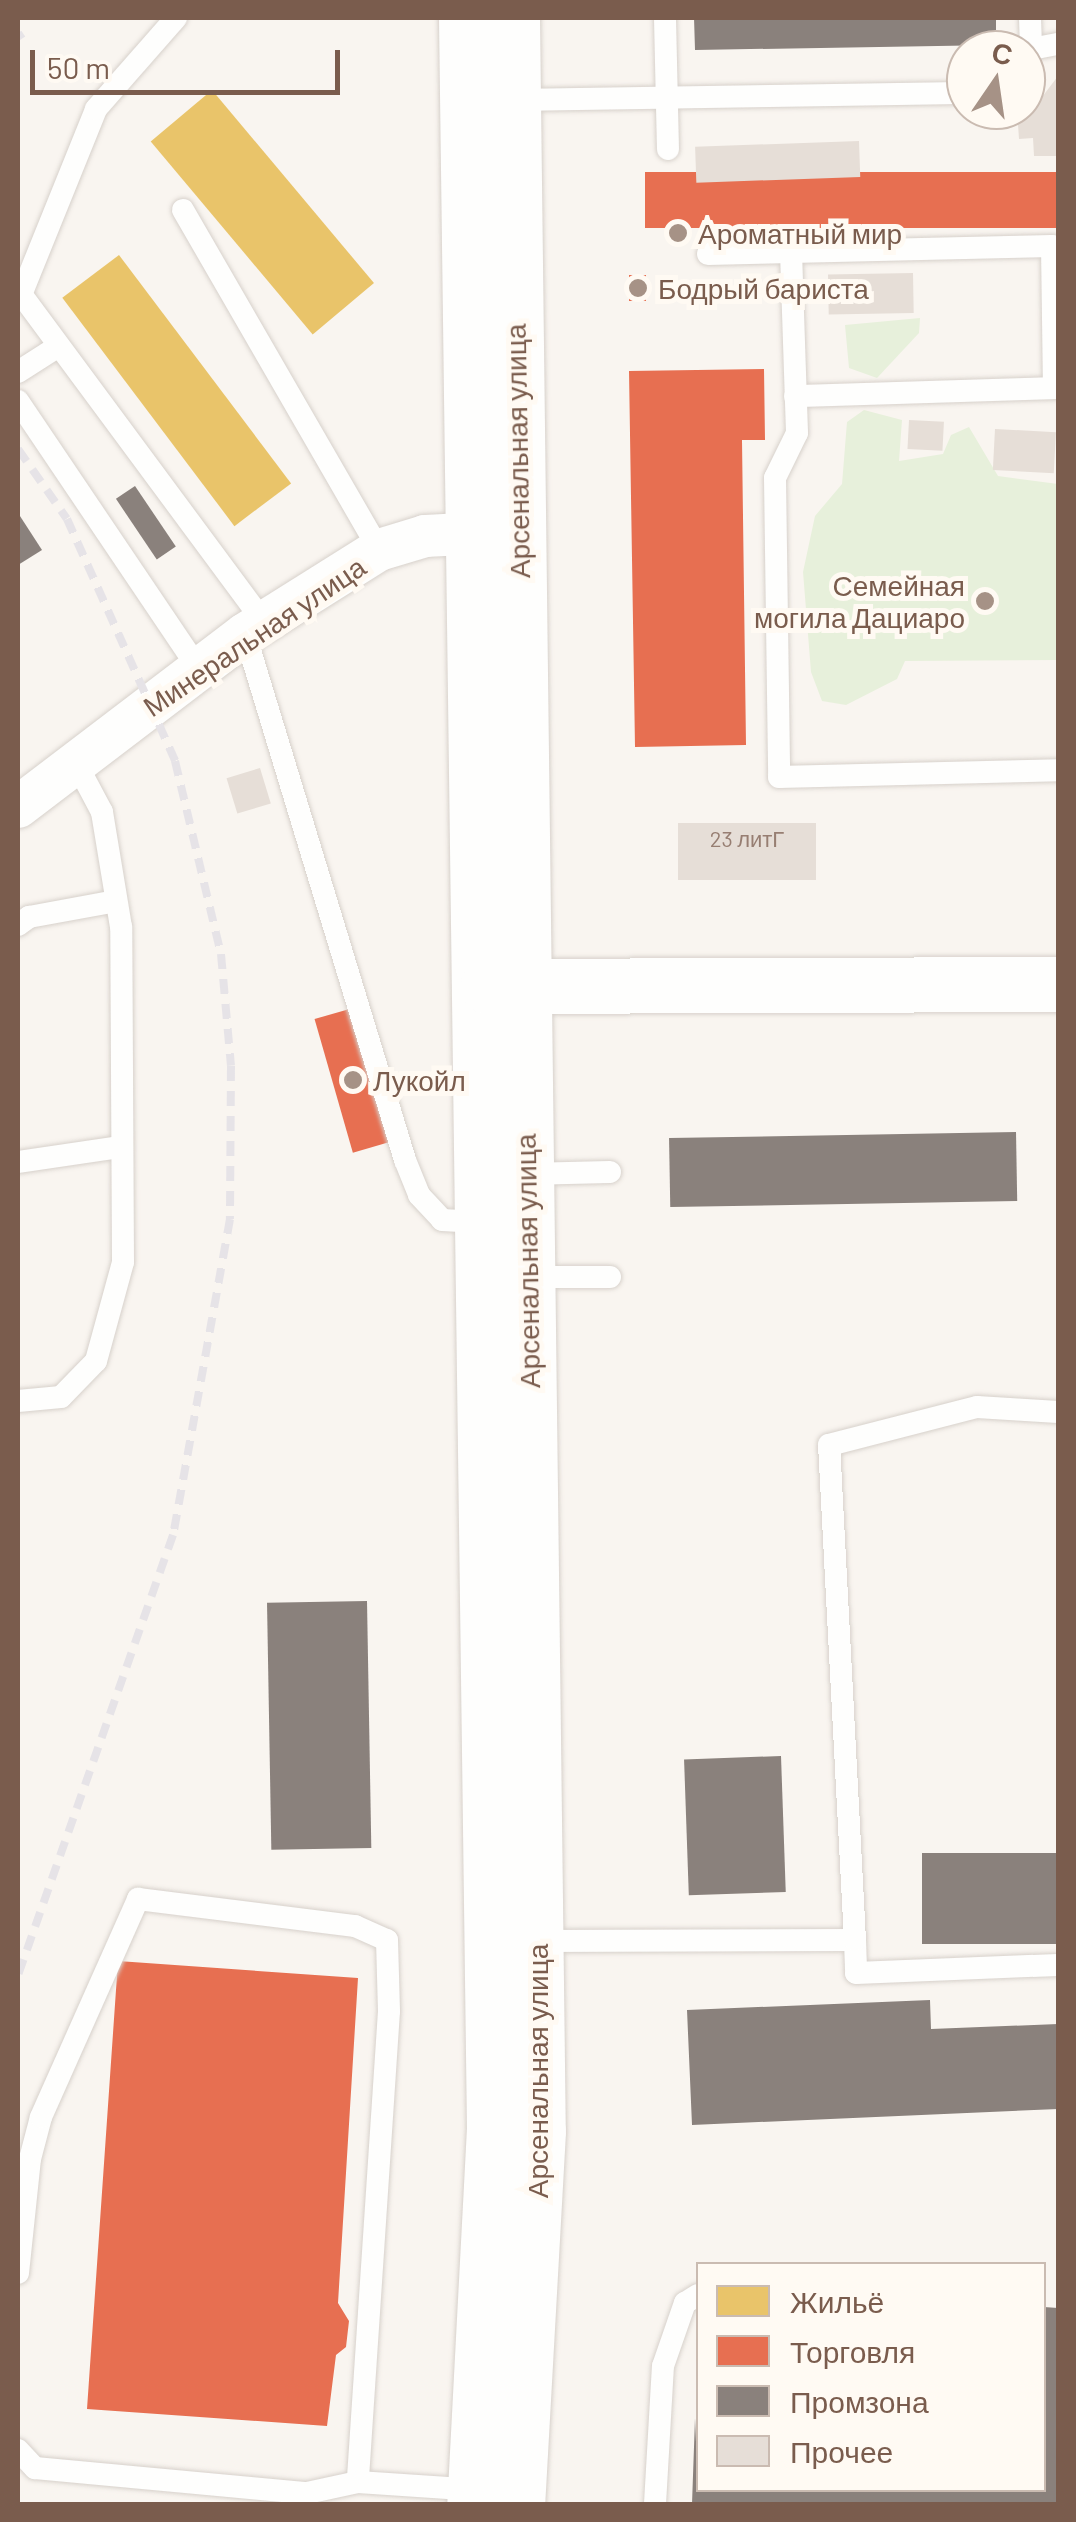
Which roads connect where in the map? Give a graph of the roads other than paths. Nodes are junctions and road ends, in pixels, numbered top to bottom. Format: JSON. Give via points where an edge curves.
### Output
{"nodes":[{"id":1,"x":466,"y":18,"type":"edge"},
{"id":2,"x":512,"y":18,"type":"edge"},
{"id":3,"x":665,"y":18,"type":"edge"},
{"id":4,"x":163,"y":24,"type":"edge"},
{"id":5,"x":946,"y":92,"type":"edge"},
{"id":6,"x":667,"y":97,"type":"junction"},
{"id":7,"x":490,"y":100,"type":"junction"},
{"id":8,"x":668,"y":149,"type":"dead end"},
{"id":9,"x":183,"y":210,"type":"dead end"},
{"id":10,"x":1055,"y":246,"type":"edge"},
{"id":11,"x":791,"y":252,"type":"junction"},
{"id":12,"x":708,"y":254,"type":"dead end"},
{"id":13,"x":20,"y":292,"type":"edge"},
{"id":14,"x":57,"y":347,"type":"junction"},
{"id":15,"x":18,"y":372,"type":"edge"},
{"id":16,"x":795,"y":396,"type":"junction"},
{"id":17,"x":18,"y":400,"type":"edge"},
{"id":18,"x":494,"y":532,"type":"junction"},
{"id":19,"x":379,"y":550,"type":"junction"},
{"id":20,"x":254,"y":628,"type":"junction"},
{"id":21,"x":198,"y":668,"type":"junction"},
{"id":22,"x":77,"y":765,"type":"junction"},
{"id":23,"x":1058,"y":770,"type":"edge"},
{"id":24,"x":18,"y":808,"type":"edge"},
{"id":25,"x":116,"y":901,"type":"junction"},
{"id":26,"x":18,"y":925,"type":"edge"},
{"id":27,"x":1058,"y":984,"type":"edge"},
{"id":28,"x":500,"y":986,"type":"junction"},
{"id":29,"x":120,"y":1146,"type":"junction"},
{"id":30,"x":18,"y":1162,"type":"edge"},
{"id":31,"x":610,"y":1172,"type":"dead end"},
{"id":32,"x":526,"y":1174,"type":"junction"},
{"id":33,"x":479,"y":1222,"type":"junction"},
{"id":34,"x":504,"y":1277,"type":"junction"},
{"id":35,"x":610,"y":1277,"type":"dead end"},
{"id":36,"x":18,"y":1402,"type":"edge"},
{"id":37,"x":1058,"y":1412,"type":"edge"},
{"id":38,"x":855,"y":1940,"type":"junction"},
{"id":39,"x":513,"y":1941,"type":"junction"},
{"id":40,"x":1058,"y":1966,"type":"edge"},
{"id":41,"x":18,"y":2272,"type":"edge"},
{"id":42,"x":696,"y":2296,"type":"edge"},
{"id":43,"x":18,"y":2450,"type":"edge"},
{"id":44,"x":358,"y":2482,"type":"junction"},
{"id":45,"x":496,"y":2498,"type":"edge"},
{"id":46,"x":655,"y":2504,"type":"edge"}],
"edges":[{"from":1,"to":7,"type":"street","name":"Арсенальная улица"},
{"from":2,"to":7,"type":"street","name":"Арсенальная улица"},
{"from":3,"to":6,"type":"lane"},
{"from":4,"to":13,"type":"lane","via":[[96,109]]},
{"from":5,"to":6,"type":"lane"},
{"from":6,"to":7,"type":"lane"},
{"from":6,"to":8,"type":"lane"},
{"from":7,"to":18,"type":"street","name":"Арсенальная улица"},
{"from":9,"to":19,"type":"lane"},
{"from":10,"to":11,"type":"lane"},
{"from":10,"to":16,"type":"lane","via":[[1054,388]]},
{"from":11,"to":12,"type":"lane"},
{"from":11,"to":16,"type":"lane"},
{"from":13,"to":14,"type":"lane"},
{"from":14,"to":15,"type":"lane"},
{"from":14,"to":20,"type":"lane"},
{"from":16,"to":23,"type":"lane","via":[[797,433],[774,478],[779,777]]},
{"from":17,"to":21,"type":"lane"},
{"from":18,"to":19,"type":"street","name":"Минеральная улица","via":[[425,536]]},
{"from":18,"to":28,"type":"street","name":"Арсенальная улица"},
{"from":19,"to":20,"type":"street","name":"Минеральная улица"},
{"from":20,"to":21,"type":"street","name":"Минеральная улица"},
{"from":20,"to":33,"type":"lane","via":[[405,1160],[420,1195],[442,1220]]},
{"from":21,"to":22,"type":"street","name":"Минеральная улица"},
{"from":22,"to":24,"type":"street","name":"Минеральная улица"},
{"from":22,"to":25,"type":"lane","via":[[102,812]]},
{"from":25,"to":26,"type":"lane","via":[[29,916]]},
{"from":25,"to":29,"type":"lane"},
{"from":27,"to":28,"type":"street"},
{"from":28,"to":32,"type":"street","name":"Арсенальная улица"},
{"from":28,"to":33,"type":"street","name":"Арсенальная улица"},
{"from":29,"to":30,"type":"lane"},
{"from":29,"to":36,"type":"lane","via":[[123,1262],[96,1362],[61,1397]]},
{"from":31,"to":32,"type":"lane"},
{"from":32,"to":34,"type":"street","name":"Арсенальная улица"},
{"from":33,"to":34,"type":"street","name":"Арсенальная улица"},
{"from":34,"to":35,"type":"lane"},
{"from":34,"to":39,"type":"street","name":"Арсенальная улица"},
{"from":37,"to":38,"type":"lane","via":[[977,1407],[828,1445]]},
{"from":38,"to":39,"type":"lane"},
{"from":38,"to":40,"type":"lane","via":[[856,1973]]},
{"from":39,"to":45,"type":"street","name":"Арсенальная улица","via":[[493,2208]]},
{"from":41,"to":44,"type":"lane","via":[[41,2117],[138,1899],[355,1926],[387,1940],[389,2011]]},
{"from":42,"to":46,"type":"lane","via":[[685,2304],[663,2366]]},
{"from":43,"to":44,"type":"lane","via":[[35,2468],[307,2493]]},
{"from":44,"to":45,"type":"lane"}]}
